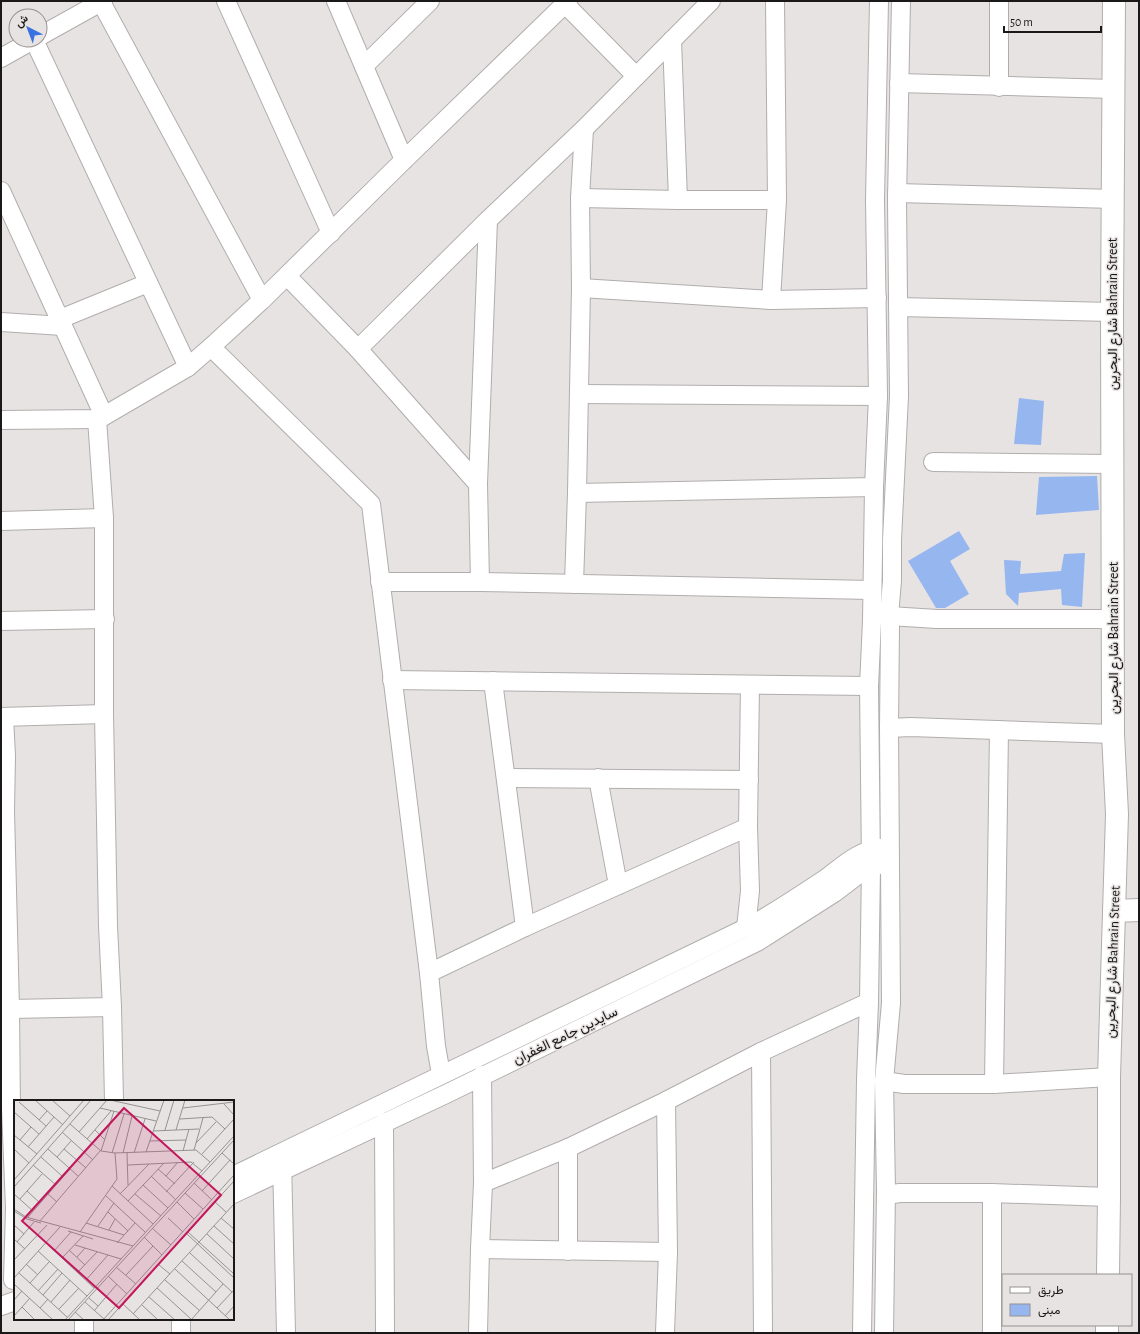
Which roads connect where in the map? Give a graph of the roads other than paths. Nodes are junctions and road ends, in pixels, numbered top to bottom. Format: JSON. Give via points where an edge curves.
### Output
{"nodes":[{"id":1,"x":226,"y":1,"type":"edge"},
{"id":2,"x":336,"y":1,"type":"edge"},
{"id":3,"x":430,"y":1,"type":"edge"},
{"id":4,"x":710,"y":1,"type":"edge"},
{"id":5,"x":774,"y":1,"type":"edge"},
{"id":6,"x":879,"y":1,"type":"edge"},
{"id":7,"x":901,"y":1,"type":"edge"},
{"id":8,"x":999,"y":1,"type":"edge"},
{"id":9,"x":1114,"y":1,"type":"edge"},
{"id":10,"x":102,"y":2,"type":"edge"},
{"id":11,"x":567,"y":2,"type":"edge"},
{"id":12,"x":78,"y":7,"type":"edge"},
{"id":13,"x":48,"y":30,"type":"edge"},
{"id":14,"x":672,"y":40,"type":"junction"},
{"id":15,"x":19,"y":48,"type":"edge"},
{"id":16,"x":38,"y":48,"type":"edge"},
{"id":17,"x":1,"y":58,"type":"edge"},
{"id":18,"x":364,"y":66,"type":"junction"},
{"id":19,"x":636,"y":76,"type":"junction"},
{"id":20,"x":899,"y":83,"type":"junction"},
{"id":21,"x":999,"y":86,"type":"junction"},
{"id":22,"x":1113,"y":89,"type":"junction"},
{"id":23,"x":584,"y":129,"type":"junction"},
{"id":24,"x":404,"y":160,"type":"junction"},
{"id":25,"x":1,"y":190,"type":"edge"},
{"id":26,"x":897,"y":193,"type":"junction"},
{"id":27,"x":580,"y":198,"type":"junction"},
{"id":28,"x":1113,"y":199,"type":"junction"},
{"id":29,"x":678,"y":200,"type":"junction"},
{"id":30,"x":777,"y":200,"type":"junction"},
{"id":31,"x":488,"y":220,"type":"junction"},
{"id":32,"x":331,"y":233,"type":"junction"},
{"id":33,"x":287,"y":276,"type":"junction"},
{"id":34,"x":148,"y":283,"type":"junction"},
{"id":35,"x":581,"y":288,"type":"junction"},
{"id":36,"x":877,"y":298,"type":"junction"},
{"id":37,"x":262,"y":300,"type":"junction"},
{"id":38,"x":771,"y":300,"type":"junction"},
{"id":39,"x":898,"y":306,"type":"junction"},
{"id":40,"x":1112,"y":312,"type":"junction"},
{"id":41,"x":1,"y":322,"type":"edge"},
{"id":42,"x":62,"y":323,"type":"junction"},
{"id":43,"x":211,"y":347,"type":"junction"},
{"id":44,"x":358,"y":349,"type":"junction"},
{"id":45,"x":188,"y":367,"type":"junction"},
{"id":46,"x":579,"y":394,"type":"junction"},
{"id":47,"x":878,"y":396,"type":"junction"},
{"id":48,"x":101,"y":418,"type":"junction"},
{"id":49,"x":1,"y":420,"type":"edge"},
{"id":50,"x":933,"y":462,"type":"dead end"},
{"id":51,"x":1112,"y":464,"type":"junction"},
{"id":52,"x":478,"y":484,"type":"junction"},
{"id":53,"x":874,"y":487,"type":"junction"},
{"id":54,"x":577,"y":493,"type":"junction"},
{"id":55,"x":104,"y":518,"type":"junction"},
{"id":56,"x":1,"y":521,"type":"edge"},
{"id":57,"x":873,"y":540,"type":"junction"},
{"id":58,"x":892,"y":540,"type":"junction"},
{"id":59,"x":380,"y":582,"type":"junction"},
{"id":60,"x":480,"y":582,"type":"junction"},
{"id":61,"x":574,"y":584,"type":"junction"},
{"id":62,"x":872,"y":590,"type":"junction"},
{"id":63,"x":889,"y":616,"type":"junction"},
{"id":64,"x":105,"y":619,"type":"junction"},
{"id":65,"x":1112,"y":620,"type":"junction"},
{"id":66,"x":1,"y":621,"type":"edge"},
{"id":67,"x":392,"y":680,"type":"junction"},
{"id":68,"x":494,"y":681,"type":"junction"},
{"id":69,"x":750,"y":685,"type":"junction"},
{"id":70,"x":869,"y":686,"type":"junction"},
{"id":71,"x":104,"y":714,"type":"junction"},
{"id":72,"x":3,"y":717,"type":"edge"},
{"id":73,"x":889,"y":728,"type":"junction"},
{"id":74,"x":999,"y":730,"type":"junction"},
{"id":75,"x":1113,"y":734,"type":"junction"},
{"id":76,"x":506,"y":778,"type":"junction"},
{"id":77,"x":598,"y":778,"type":"junction"},
{"id":78,"x":749,"y":780,"type":"junction"},
{"id":79,"x":3,"y":811,"type":"edge"},
{"id":80,"x":748,"y":827,"type":"junction"},
{"id":81,"x":890,"y":856,"type":"junction"},
{"id":82,"x":871,"y":858,"type":"junction"},
{"id":83,"x":618,"y":886,"type":"junction"},
{"id":84,"x":4,"y":908,"type":"edge"},
{"id":85,"x":1139,"y":910,"type":"edge"},
{"id":86,"x":1114,"y":911,"type":"junction"},
{"id":87,"x":525,"y":927,"type":"junction"},
{"id":88,"x":746,"y":928,"type":"junction"},
{"id":89,"x":429,"y":973,"type":"junction"},
{"id":90,"x":869,"y":1002,"type":"junction"},
{"id":91,"x":112,"y":1008,"type":"junction"},
{"id":92,"x":10,"y":1009,"type":"junction"},
{"id":93,"x":761,"y":1052,"type":"junction"},
{"id":94,"x":441,"y":1074,"type":"junction"},
{"id":95,"x":482,"y":1075,"type":"junction"},
{"id":96,"x":1109,"y":1077,"type":"junction"},
{"id":97,"x":884,"y":1081,"type":"junction"},
{"id":98,"x":994,"y":1084,"type":"junction"},
{"id":99,"x":114,"y":1100,"type":"edge"},
{"id":100,"x":666,"y":1101,"type":"junction"},
{"id":101,"x":6,"y":1109,"type":"edge"},
{"id":102,"x":384,"y":1122,"type":"junction"},
{"id":103,"x":568,"y":1148,"type":"junction"},
{"id":104,"x":281,"y":1152,"type":"junction"},
{"id":105,"x":282,"y":1170,"type":"junction"},
{"id":106,"x":234,"y":1176,"type":"edge"},
{"id":107,"x":483,"y":1183,"type":"junction"},
{"id":108,"x":992,"y":1193,"type":"junction"},
{"id":109,"x":234,"y":1194,"type":"edge"},
{"id":110,"x":886,"y":1194,"type":"junction"},
{"id":111,"x":14,"y":1197,"type":"edge"},
{"id":112,"x":1109,"y":1197,"type":"junction"},
{"id":113,"x":1,"y":1208,"type":"edge"},
{"id":114,"x":14,"y":1208,"type":"edge"},
{"id":115,"x":14,"y":1223,"type":"edge"},
{"id":116,"x":480,"y":1249,"type":"junction"},
{"id":117,"x":568,"y":1251,"type":"junction"},
{"id":118,"x":668,"y":1252,"type":"junction"},
{"id":119,"x":1108,"y":1274,"type":"edge"},
{"id":120,"x":863,"y":1276,"type":"junction"},
{"id":121,"x":884,"y":1278,"type":"junction"},
{"id":122,"x":10,"y":1282,"type":"edge"},
{"id":123,"x":14,"y":1301,"type":"edge"},
{"id":124,"x":1,"y":1306,"type":"edge"},
{"id":125,"x":84,"y":1320,"type":"edge"},
{"id":126,"x":181,"y":1320,"type":"edge"},
{"id":127,"x":84,"y":1333,"type":"edge"},
{"id":128,"x":181,"y":1333,"type":"edge"},
{"id":129,"x":286,"y":1333,"type":"edge"},
{"id":130,"x":385,"y":1333,"type":"edge"},
{"id":131,"x":478,"y":1333,"type":"edge"},
{"id":132,"x":665,"y":1333,"type":"edge"},
{"id":133,"x":763,"y":1333,"type":"edge"},
{"id":134,"x":862,"y":1333,"type":"edge"},
{"id":135,"x":884,"y":1333,"type":"edge"},
{"id":136,"x":992,"y":1333,"type":"edge"}],
"edges":[{"from":1,"to":32,"type":"street"},
{"from":2,"to":18,"type":"street"},
{"from":3,"to":18,"type":"street"},
{"from":4,"to":14,"type":"street"},
{"from":5,"to":30,"type":"street"},
{"from":6,"to":36,"type":"street","via":[[875,200]]},
{"from":7,"to":20,"type":"street"},
{"from":8,"to":21,"type":"street"},
{"from":9,"to":22,"type":"main road","name":"شارع البحرين Bahrain Street"},
{"from":10,"to":12,"type":"street"},
{"from":10,"to":37,"type":"street"},
{"from":11,"to":19,"type":"street"},
{"from":11,"to":24,"type":"street"},
{"from":12,"to":13,"type":"street"},
{"from":14,"to":19,"type":"street"},
{"from":14,"to":29,"type":"street"},
{"from":15,"to":17,"type":"street"},
{"from":16,"to":34,"type":"street"},
{"from":18,"to":24,"type":"street"},
{"from":19,"to":23,"type":"street"},
{"from":20,"to":21,"type":"street"},
{"from":20,"to":26,"type":"street"},
{"from":21,"to":22,"type":"street"},
{"from":22,"to":28,"type":"main road","name":"شارع البحرين Bahrain Street"},
{"from":23,"to":27,"type":"street"},
{"from":23,"to":31,"type":"street"},
{"from":24,"to":32,"type":"street"},
{"from":25,"to":42,"type":"street"},
{"from":26,"to":28,"type":"street"},
{"from":26,"to":39,"type":"street"},
{"from":27,"to":29,"type":"street"},
{"from":27,"to":35,"type":"street"},
{"from":28,"to":40,"type":"main road","name":"شارع البحرين Bahrain Street"},
{"from":29,"to":30,"type":"street"},
{"from":30,"to":38,"type":"street"},
{"from":31,"to":44,"type":"street"},
{"from":31,"to":52,"type":"street"},
{"from":32,"to":33,"type":"street"},
{"from":33,"to":37,"type":"street"},
{"from":33,"to":44,"type":"street"},
{"from":34,"to":42,"type":"street"},
{"from":34,"to":45,"type":"street"},
{"from":35,"to":38,"type":"street"},
{"from":35,"to":46,"type":"street"},
{"from":36,"to":38,"type":"street"},
{"from":36,"to":47,"type":"street"},
{"from":37,"to":43,"type":"street"},
{"from":39,"to":40,"type":"street"},
{"from":39,"to":58,"type":"street","via":[[899,396]]},
{"from":40,"to":51,"type":"main road","name":"شارع البحرين Bahrain Street"},
{"from":41,"to":42,"type":"street"},
{"from":42,"to":48,"type":"street"},
{"from":43,"to":45,"type":"street"},
{"from":43,"to":59,"type":"street","via":[[371,504]]},
{"from":44,"to":52,"type":"street"},
{"from":45,"to":48,"type":"street"},
{"from":46,"to":47,"type":"street"},
{"from":46,"to":54,"type":"street"},
{"from":47,"to":53,"type":"street"},
{"from":48,"to":49,"type":"street"},
{"from":48,"to":55,"type":"street"},
{"from":50,"to":51,"type":"street"},
{"from":51,"to":65,"type":"main road","name":"شارع البحرين Bahrain Street"},
{"from":52,"to":60,"type":"street"},
{"from":53,"to":54,"type":"street"},
{"from":53,"to":57,"type":"street"},
{"from":54,"to":61,"type":"street"},
{"from":55,"to":56,"type":"street"},
{"from":55,"to":64,"type":"street"},
{"from":57,"to":58,"type":"street"},
{"from":57,"to":62,"type":"street"},
{"from":58,"to":63,"type":"street"},
{"from":59,"to":60,"type":"street"},
{"from":59,"to":67,"type":"street"},
{"from":60,"to":61,"type":"street"},
{"from":61,"to":62,"type":"street"},
{"from":62,"to":70,"type":"street"},
{"from":63,"to":65,"type":"street","via":[[937,619]]},
{"from":63,"to":73,"type":"street"},
{"from":64,"to":66,"type":"street"},
{"from":64,"to":71,"type":"street"},
{"from":65,"to":75,"type":"main road","name":"شارع البحرين Bahrain Street"},
{"from":67,"to":68,"type":"street"},
{"from":67,"to":89,"type":"street"},
{"from":68,"to":69,"type":"street"},
{"from":68,"to":76,"type":"street"},
{"from":69,"to":70,"type":"street"},
{"from":69,"to":78,"type":"street"},
{"from":70,"to":82,"type":"street"},
{"from":71,"to":72,"type":"street"},
{"from":71,"to":91,"type":"street"},
{"from":72,"to":79,"type":"street","via":[[6,756]]},
{"from":73,"to":74,"type":"street"},
{"from":73,"to":81,"type":"street"},
{"from":74,"to":75,"type":"street"},
{"from":74,"to":98,"type":"street"},
{"from":75,"to":86,"type":"main road","name":"شارع البحرين Bahrain Street","via":[[1117,814]]},
{"from":76,"to":77,"type":"street"},
{"from":76,"to":87,"type":"street"},
{"from":77,"to":78,"type":"street"},
{"from":77,"to":83,"type":"street"},
{"from":78,"to":80,"type":"street"},
{"from":79,"to":84,"type":"street"},
{"from":80,"to":83,"type":"street"},
{"from":80,"to":88,"type":"street","via":[[750,891]]},
{"from":81,"to":82,"type":"street","name":"سايدين جامع الغفران"},
{"from":81,"to":97,"type":"street","via":[[890,1003]]},
{"from":82,"to":88,"type":"street","name":"سايدين جامع الغفران","via":[[851,859],[777,911]]},
{"from":82,"to":90,"type":"street"},
{"from":82,"to":95,"type":"street","name":"سايدين جامع الغفران","via":[[853,878],[834,893],[757,942]]},
{"from":83,"to":87,"type":"street"},
{"from":84,"to":92,"type":"street"},
{"from":85,"to":86,"type":"main road"},
{"from":86,"to":96,"type":"main road","name":"شارع البحرين Bahrain Street"},
{"from":87,"to":89,"type":"street"},
{"from":88,"to":94,"type":"street","name":"سايدين جامع الغفران"},
{"from":89,"to":94,"type":"street"},
{"from":90,"to":93,"type":"street"},
{"from":90,"to":120,"type":"street"},
{"from":91,"to":92,"type":"street"},
{"from":91,"to":99,"type":"street"},
{"from":92,"to":101,"type":"street"},
{"from":93,"to":100,"type":"street"},
{"from":93,"to":133,"type":"street"},
{"from":94,"to":104,"type":"street","name":"سايدين جامع الغفران"},
{"from":95,"to":102,"type":"street","name":"سايدين جامع الغفران"},
{"from":95,"to":107,"type":"street"},
{"from":96,"to":98,"type":"street"},
{"from":96,"to":112,"type":"main road","name":"شارع البحرين Bahrain Street"},
{"from":97,"to":98,"type":"street","via":[[904,1084]]},
{"from":97,"to":110,"type":"street"},
{"from":100,"to":103,"type":"street"},
{"from":100,"to":118,"type":"street"},
{"from":101,"to":111,"type":"street"},
{"from":102,"to":105,"type":"street","name":"سايدين جامع الغفران"},
{"from":102,"to":130,"type":"street"},
{"from":103,"to":107,"type":"street"},
{"from":103,"to":117,"type":"street"},
{"from":104,"to":105,"type":"street"},
{"from":104,"to":106,"type":"street","name":"سايدين جامع الغفران"},
{"from":105,"to":109,"type":"street","name":"سايدين جامع الغفران"},
{"from":105,"to":129,"type":"street"},
{"from":107,"to":116,"type":"street"},
{"from":108,"to":110,"type":"street"},
{"from":108,"to":112,"type":"street"},
{"from":108,"to":136,"type":"street"},
{"from":110,"to":121,"type":"street"},
{"from":112,"to":119,"type":"main road","name":"شارع البحرين Bahrain Street"},
{"from":113,"to":114,"type":"street"},
{"from":115,"to":122,"type":"street"},
{"from":116,"to":117,"type":"street"},
{"from":116,"to":131,"type":"street"},
{"from":117,"to":118,"type":"street"},
{"from":118,"to":132,"type":"street"},
{"from":120,"to":121,"type":"street"},
{"from":120,"to":134,"type":"street"},
{"from":121,"to":135,"type":"street"},
{"from":123,"to":124,"type":"street"},
{"from":125,"to":127,"type":"street"},
{"from":126,"to":128,"type":"street"}]}
